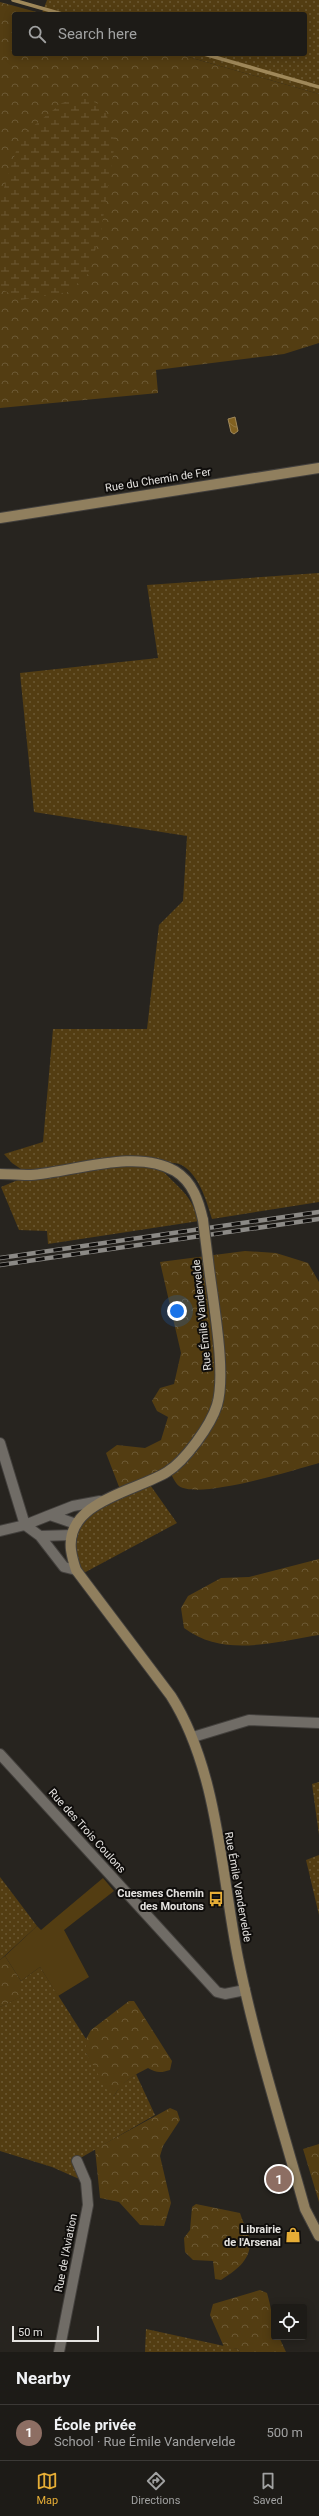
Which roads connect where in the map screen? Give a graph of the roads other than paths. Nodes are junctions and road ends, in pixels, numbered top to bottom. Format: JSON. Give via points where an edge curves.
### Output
{"nodes":[{"id":1,"x":319,"y":468,"type":"edge"},
{"id":2,"x":0,"y":518,"type":"edge"},
{"id":3,"x":0,"y":1174,"type":"edge"},
{"id":4,"x":0,"y":1443,"type":"edge"},
{"id":5,"x":100,"y":1501,"type":"junction"},
{"id":6,"x":50,"y":1515,"type":"junction"},
{"id":7,"x":76,"y":1524,"type":"junction"},
{"id":8,"x":25,"y":1525,"type":"junction"},
{"id":9,"x":0,"y":1531,"type":"edge"},
{"id":10,"x":72,"y":1535,"type":"junction"},
{"id":11,"x":40,"y":1536,"type":"junction"},
{"id":12,"x":76,"y":1570,"type":"junction"},
{"id":13,"x":319,"y":1723,"type":"edge"},
{"id":14,"x":193,"y":1737,"type":"junction"},
{"id":15,"x":0,"y":1754,"type":"edge"},
{"id":16,"x":245,"y":1990,"type":"junction"},
{"id":17,"x":77,"y":2160,"type":"dead end"},
{"id":18,"x":319,"y":2236,"type":"edge"},
{"id":19,"x":59,"y":2352,"type":"edge"}],
"edges":[{"from":1,"to":2,"type":"main road","name":"Rue du Chemin de Fer"},
{"from":3,"to":5,"type":"main road","name":"Rue Émile Vandervelde","bridge":true,"via":[[31,1174],[110,1163],[156,1164],[176,1171],[198,1198],[203,1220],[220,1367],[217,1405],[184,1458],[169,1471]]},
{"from":4,"to":8,"type":"street"},
{"from":5,"to":6,"type":"street","via":[[73,1506]]},
{"from":5,"to":7,"type":"main road","name":"Rue Émile Vandervelde"},
{"from":6,"to":7,"type":"street"},
{"from":6,"to":8,"type":"street"},
{"from":7,"to":10,"type":"main road","name":"Rue Émile Vandervelde"},
{"from":8,"to":9,"type":"street"},
{"from":8,"to":11,"type":"street","name":"Rue Émile Vandervelde"},
{"from":10,"to":11,"type":"street"},
{"from":10,"to":12,"type":"main road","name":"Rue Émile Vandervelde","via":[[71,1549]]},
{"from":11,"to":12,"type":"street","name":"Rue Émile Vandervelde","via":[[64,1566]]},
{"from":12,"to":14,"type":"main road","name":"Rue Émile Vandervelde","via":[[171,1696]]},
{"from":13,"to":14,"type":"street","via":[[249,1720]]},
{"from":14,"to":16,"type":"main road","name":"Rue Émile Vandervelde","via":[[207,1784]]},
{"from":15,"to":16,"type":"street","name":"Rue des Trois Coulons","via":[[217,1992],[225,1994]]},
{"from":16,"to":18,"type":"main road","name":"Rue Émile Vandervelde","via":[[305,2209]]},
{"from":17,"to":19,"type":"street","name":"Rue de l'Aviation","via":[[86,2182],[88,2205]]}]}
